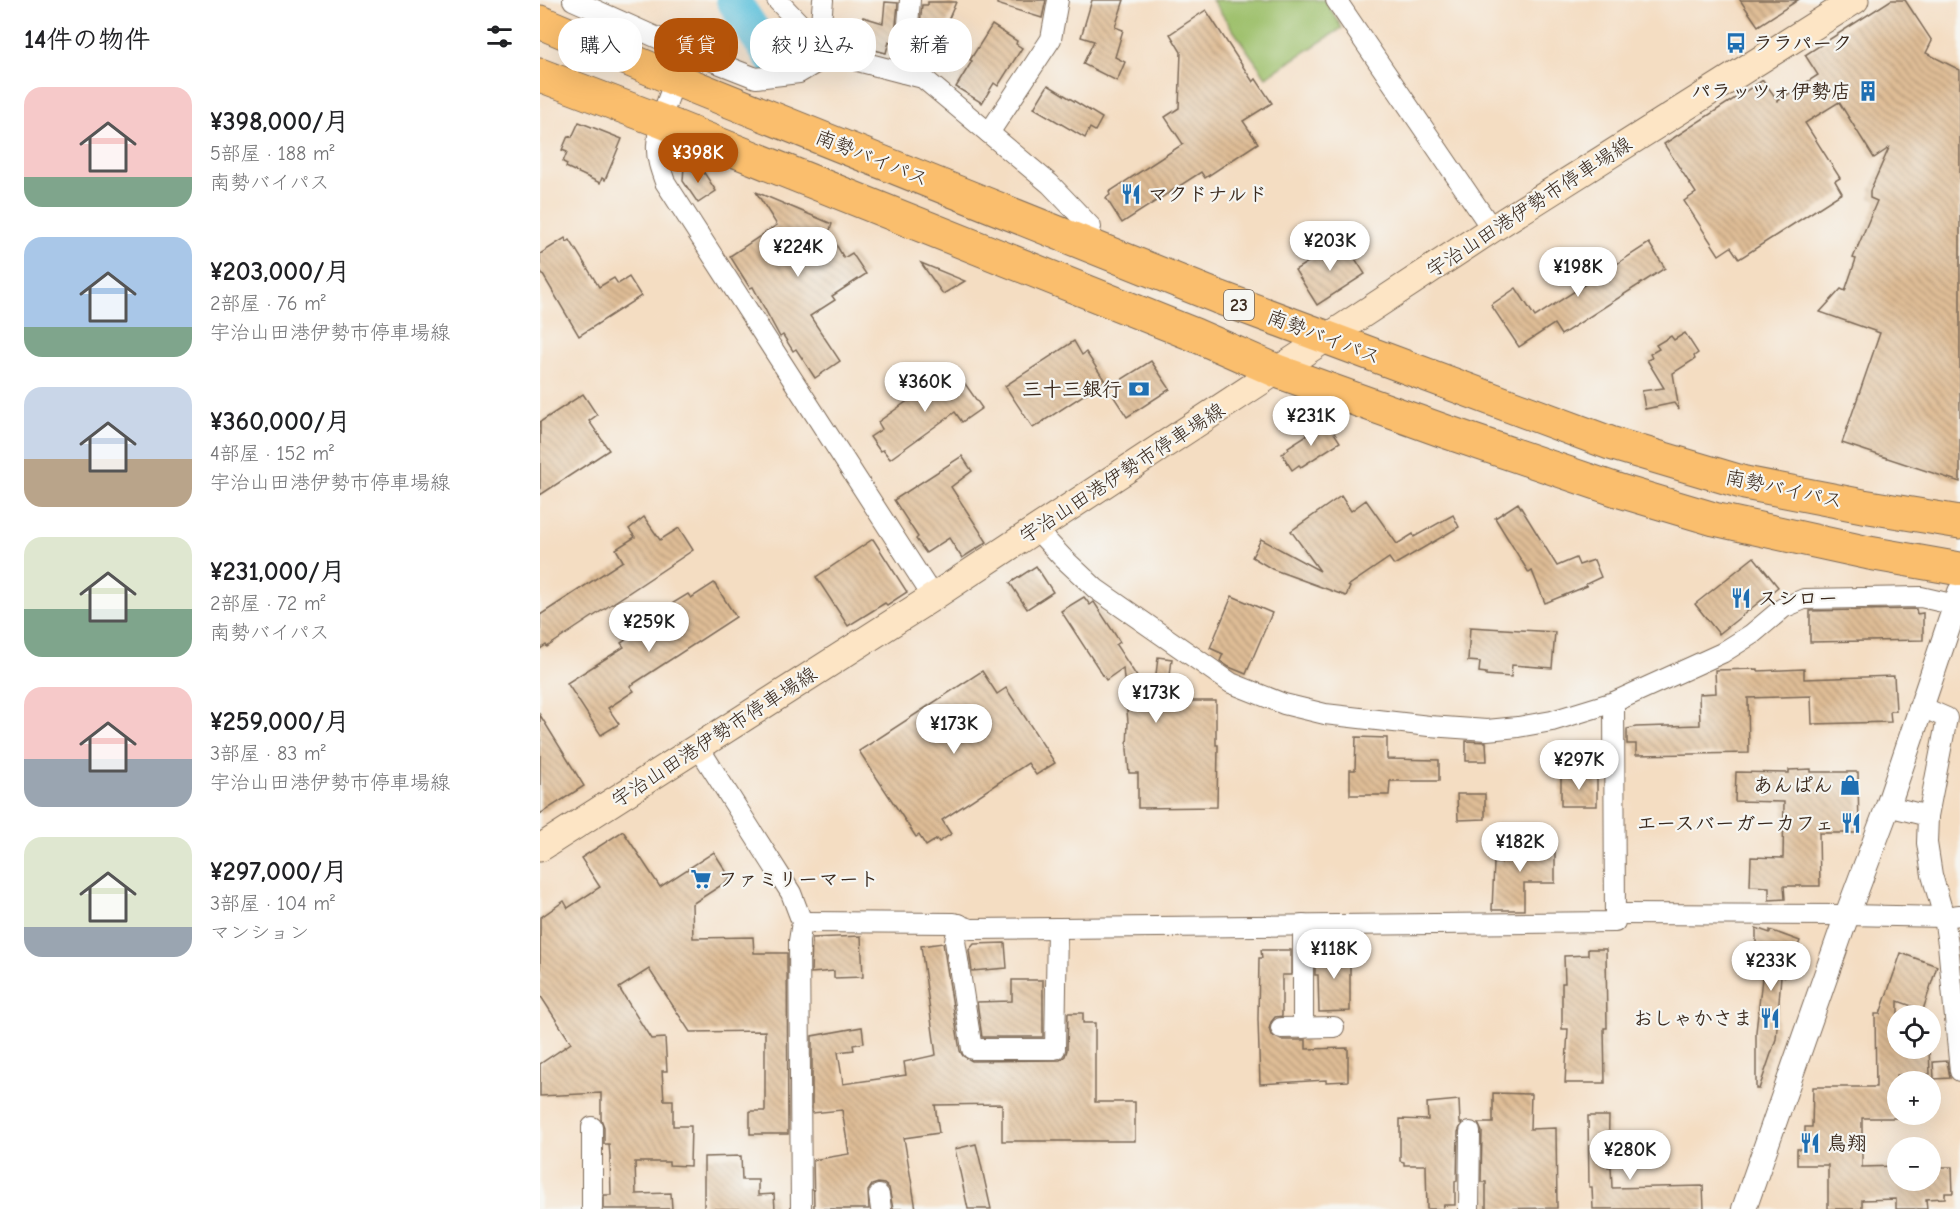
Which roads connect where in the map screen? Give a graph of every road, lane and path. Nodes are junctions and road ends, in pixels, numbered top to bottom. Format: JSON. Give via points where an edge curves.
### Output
{"nodes":[{"id":1,"x":573,"y":0,"type":"edge"},
{"id":2,"x":777,"y":0,"type":"edge"},
{"id":3,"x":823,"y":0,"type":"edge"},
{"id":4,"x":910,"y":0,"type":"edge"},
{"id":5,"x":1058,"y":0,"type":"edge"},
{"id":6,"x":1336,"y":0,"type":"edge"},
{"id":7,"x":1855,"y":0,"type":"edge"},
{"id":8,"x":795,"y":18,"type":"edge"},
{"id":9,"x":824,"y":18,"type":"edge"},
{"id":10,"x":540,"y":22,"type":"edge"},
{"id":11,"x":654,"y":48,"type":"edge"},
{"id":12,"x":654,"y":57,"type":"edge"},
{"id":13,"x":876,"y":64,"type":"edge"},
{"id":14,"x":680,"y":72,"type":"edge"},
{"id":15,"x":698,"y":72,"type":"edge"},
{"id":16,"x":722,"y":72,"type":"edge"},
{"id":17,"x":800,"y":72,"type":"edge"},
{"id":18,"x":904,"y":73,"type":"junction"},
{"id":19,"x":540,"y":75,"type":"edge"},
{"id":20,"x":662,"y":121,"type":"junction"},
{"id":21,"x":989,"y":133,"type":"junction"},
{"id":22,"x":1091,"y":227,"type":"dead end"},
{"id":23,"x":1492,"y":229,"type":"junction"},
{"id":24,"x":1325,"y":338,"type":"junction"},
{"id":25,"x":1277,"y":371,"type":"junction"},
{"id":26,"x":1960,"y":522,"type":"edge"},
{"id":27,"x":1036,"y":529,"type":"junction"},
{"id":28,"x":1960,"y":569,"type":"edge"},
{"id":29,"x":933,"y":597,"type":"junction"},
{"id":30,"x":1959,"y":601,"type":"edge"},
{"id":31,"x":1614,"y":702,"type":"junction"},
{"id":32,"x":1922,"y":707,"type":"junction"},
{"id":33,"x":699,"y":748,"type":"junction"},
{"id":34,"x":1888,"y":806,"type":"junction"},
{"id":35,"x":1928,"y":816,"type":"junction"},
{"id":36,"x":540,"y":848,"type":"edge"},
{"id":37,"x":1615,"y":914,"type":"junction"},
{"id":38,"x":1846,"y":915,"type":"junction"},
{"id":39,"x":1952,"y":916,"type":"edge"},
{"id":40,"x":802,"y":922,"type":"junction"},
{"id":41,"x":959,"y":924,"type":"junction"},
{"id":42,"x":1303,"y":925,"type":"junction"},
{"id":43,"x":1057,"y":928,"type":"junction"},
{"id":44,"x":1334,"y":1027,"type":"dead end"},
{"id":45,"x":1281,"y":1028,"type":"dead end"},
{"id":46,"x":1304,"y":1028,"type":"junction"},
{"id":47,"x":1960,"y":1071,"type":"edge"},
{"id":48,"x":592,"y":1127,"type":"dead end"},
{"id":49,"x":1470,"y":1132,"type":"dead end"},
{"id":50,"x":592,"y":1209,"type":"edge"},
{"id":51,"x":801,"y":1209,"type":"edge"},
{"id":52,"x":1469,"y":1209,"type":"edge"},
{"id":53,"x":1744,"y":1209,"type":"edge"}],
"edges":[{"from":1,"to":11,"type":"street"},
{"from":2,"to":8,"type":"street"},
{"from":3,"to":9,"type":"street"},
{"from":4,"to":18,"type":"street"},
{"from":5,"to":21,"type":"street","via":[[1051,39]]},
{"from":6,"to":23,"type":"street"},
{"from":7,"to":23,"type":"main road","name":"宇治山田港伊勢市停車場線"},
{"from":10,"to":12,"type":"highway","name":"南勢バイパス","number":"23"},
{"from":13,"to":18,"type":"street"},
{"from":14,"to":20,"type":"street"},
{"from":15,"to":24,"type":"highway","name":"南勢バイパス","number":"23"},
{"from":16,"to":17,"type":"street","via":[[756,78]]},
{"from":18,"to":21,"type":"street","via":[[923,78]]},
{"from":19,"to":20,"type":"highway","number":"23"},
{"from":20,"to":25,"type":"highway","number":"23"},
{"from":20,"to":29,"type":"street","via":[[657,147],[665,182]]},
{"from":21,"to":22,"type":"street","via":[[1050,184]]},
{"from":23,"to":24,"type":"main road","name":"宇治山田港伊勢市停車場線"},
{"from":24,"to":25,"type":"main road","name":"宇治山田港伊勢市停車場線"},
{"from":24,"to":26,"type":"highway","name":"南勢バイパス","number":"23","via":[[1610,443],[1745,483]]},
{"from":25,"to":27,"type":"main road","name":"宇治山田港伊勢市停車場線"},
{"from":25,"to":28,"type":"highway","number":"23","via":[[1554,468],[1714,519]]},
{"from":27,"to":29,"type":"main road","name":"宇治山田港伊勢市停車場線"},
{"from":27,"to":31,"type":"street","via":[[1096,589],[1186,654],[1231,683],[1284,704],[1325,714],[1486,730],[1552,722]]},
{"from":29,"to":33,"type":"main road","name":"宇治山田港伊勢市停車場線"},
{"from":30,"to":31,"type":"street","via":[[1921,597],[1804,599],[1783,608],[1722,653]]},
{"from":30,"to":32,"type":"street"},
{"from":31,"to":37,"type":"street"},
{"from":32,"to":34,"type":"street"},
{"from":32,"to":35,"type":"street","via":[[1947,718]]},
{"from":33,"to":36,"type":"main road","name":"宇治山田港伊勢市停車場線"},
{"from":33,"to":40,"type":"street","via":[[791,893]]},
{"from":34,"to":35,"type":"street"},
{"from":34,"to":38,"type":"street"},
{"from":35,"to":39,"type":"street","via":[[1932,876]]},
{"from":37,"to":38,"type":"street"},
{"from":37,"to":42,"type":"street","via":[[1615,922]]},
{"from":38,"to":39,"type":"street"},
{"from":38,"to":53,"type":"street"},
{"from":39,"to":47,"type":"street","via":[[1948,944]]},
{"from":40,"to":41,"type":"street"},
{"from":40,"to":51,"type":"street"},
{"from":41,"to":43,"type":"street","via":[[971,929]]},
{"from":41,"to":43,"type":"street","via":[[955,941],[972,1049],[1055,1048]]},
{"from":42,"to":43,"type":"street"},
{"from":42,"to":46,"type":"street"},
{"from":44,"to":46,"type":"street"},
{"from":45,"to":46,"type":"street"},
{"from":48,"to":50,"type":"street"},
{"from":49,"to":52,"type":"street"}]}
